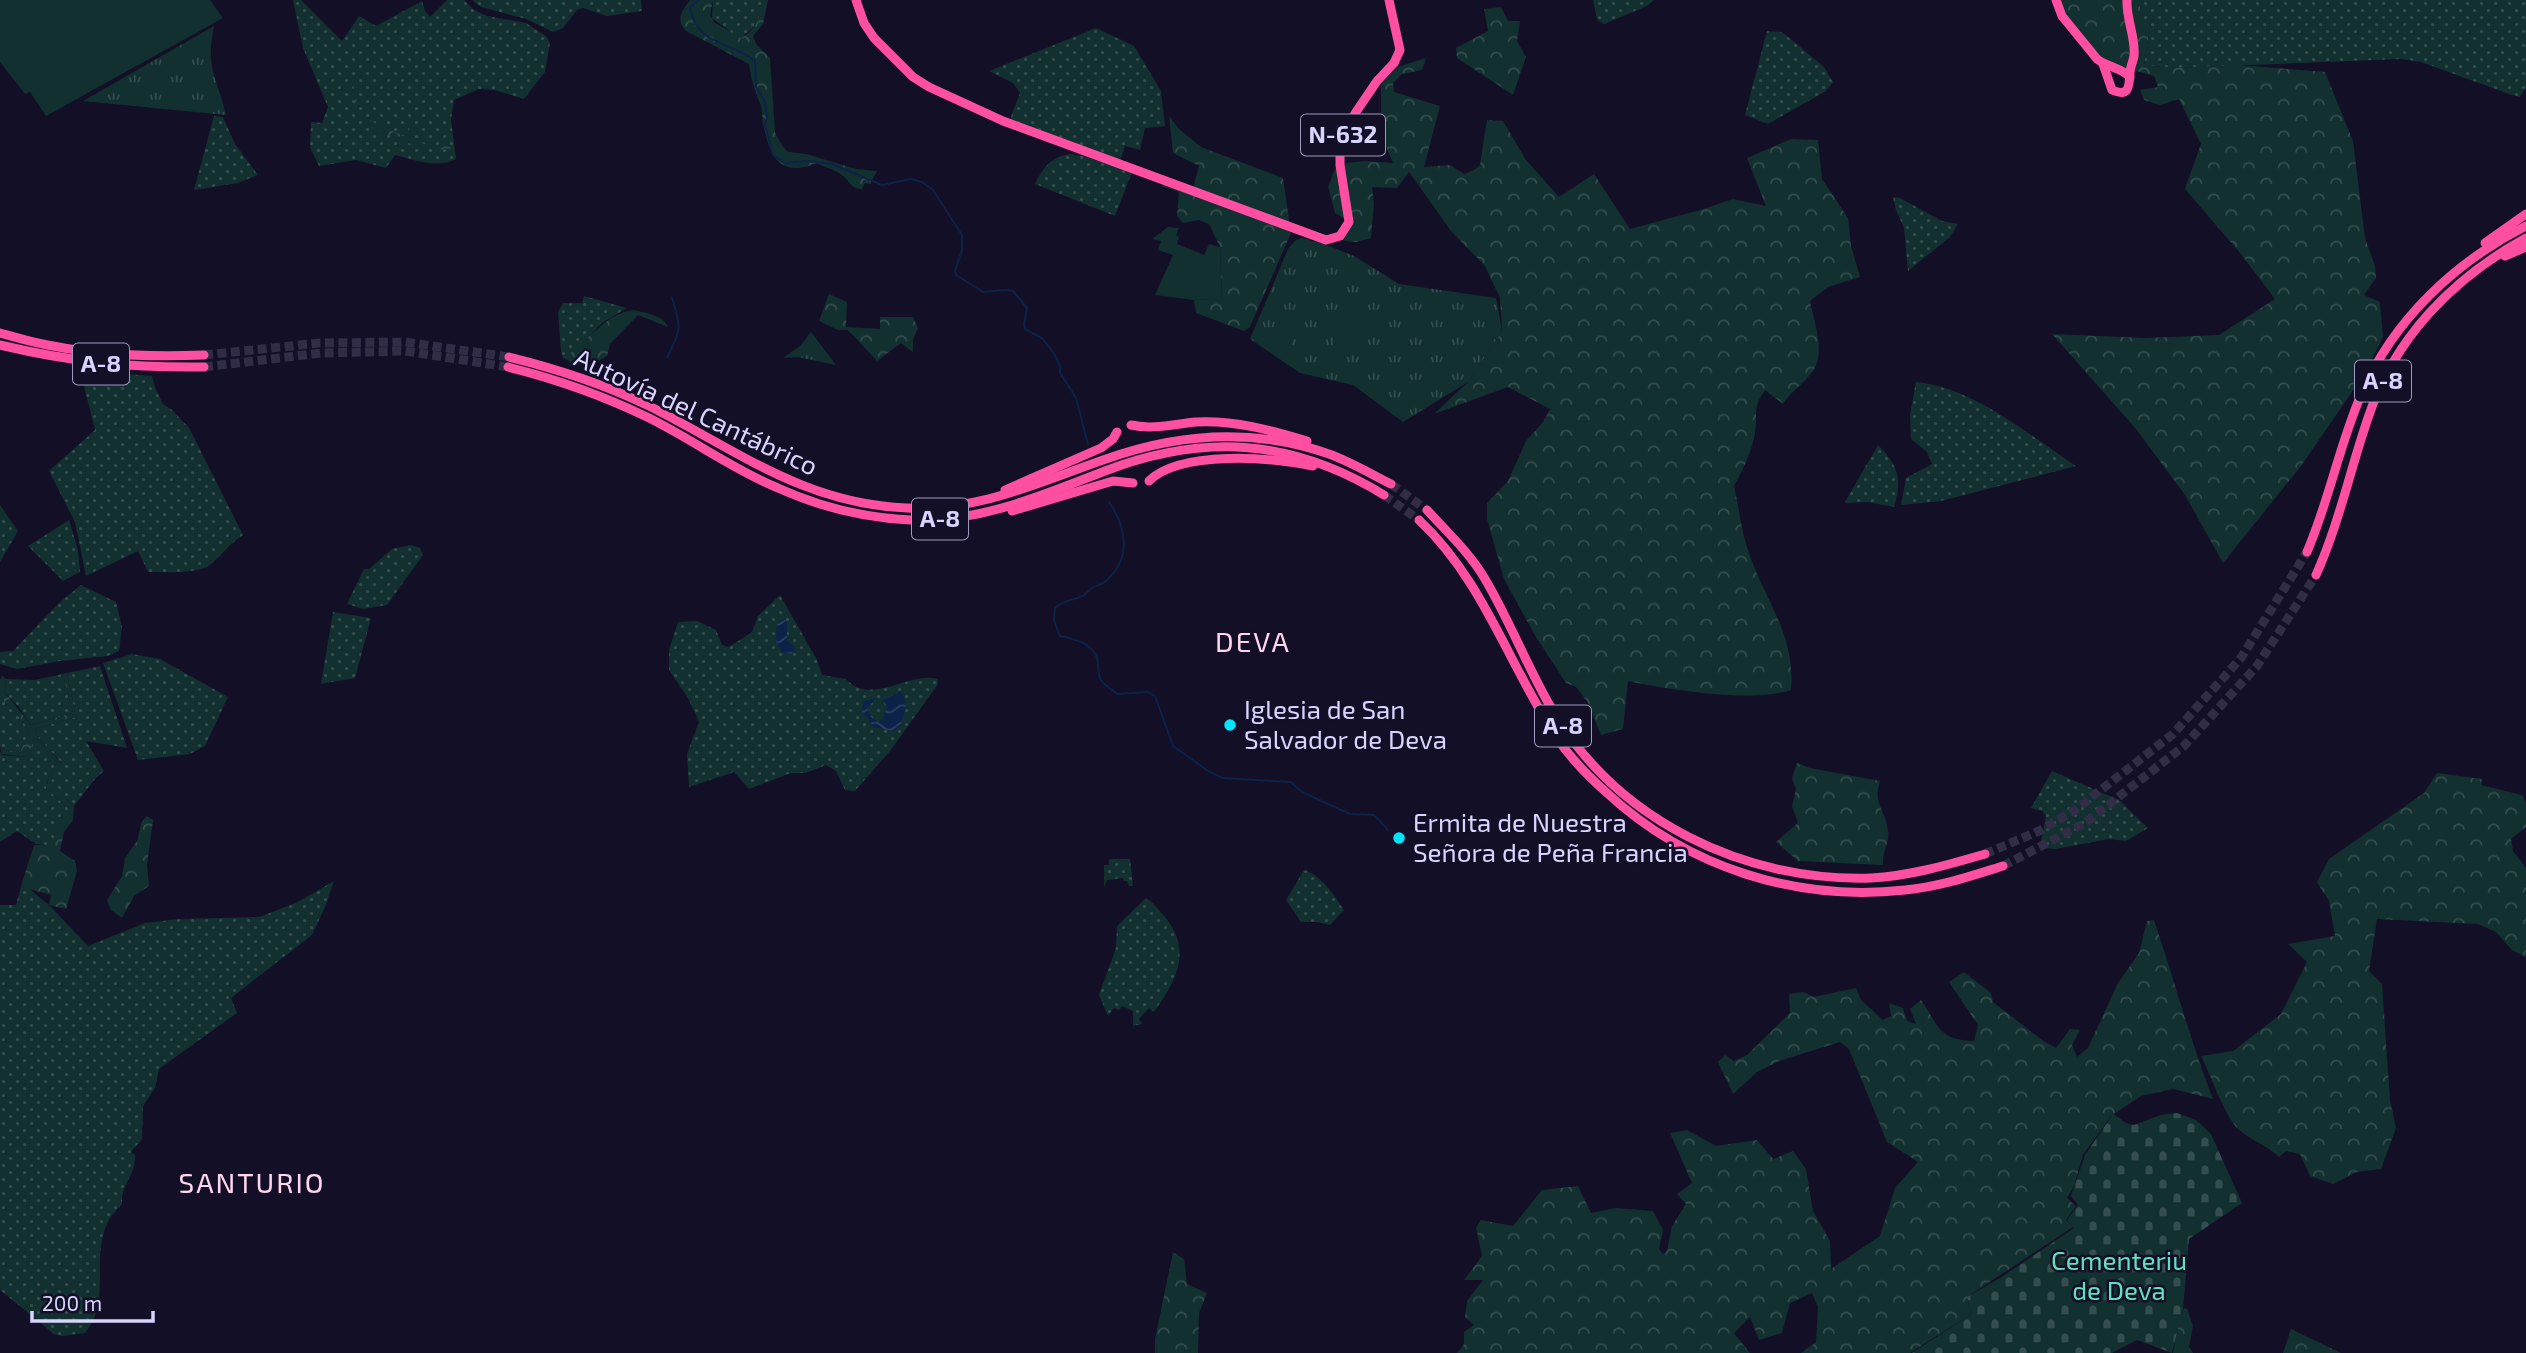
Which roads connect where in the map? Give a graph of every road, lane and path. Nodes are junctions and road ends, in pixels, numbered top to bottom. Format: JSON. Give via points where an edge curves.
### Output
{"nodes":[{"id":1,"x":856,"y":0,"type":"edge"},
{"id":2,"x":1388,"y":0,"type":"edge"},
{"id":3,"x":2056,"y":0,"type":"edge"},
{"id":4,"x":2127,"y":0,"type":"edge"},
{"id":5,"x":2132,"y":62,"type":"junction"},
{"id":6,"x":2104,"y":64,"type":"junction"},
{"id":7,"x":2120,"y":71,"type":"junction"},
{"id":8,"x":2130,"y":77,"type":"junction"},
{"id":9,"x":2108,"y":79,"type":"junction"},
{"id":10,"x":2526,"y":214,"type":"edge"},
{"id":11,"x":2526,"y":226,"type":"edge"},
{"id":12,"x":2526,"y":239,"type":"edge"},
{"id":13,"x":2526,"y":247,"type":"edge"},
{"id":14,"x":2437,"y":287,"type":"junction"},
{"id":15,"x":2452,"y":288,"type":"junction"},
{"id":16,"x":0,"y":334,"type":"edge"},
{"id":17,"x":0,"y":345,"type":"edge"},
{"id":18,"x":204,"y":355,"type":"tunnel mouth"},
{"id":19,"x":204,"y":367,"type":"tunnel mouth"},
{"id":20,"x":1132,"y":425,"type":"dead end"},
{"id":21,"x":1117,"y":432,"type":"dead end"},
{"id":22,"x":1149,"y":481,"type":"dead end"},
{"id":23,"x":1133,"y":483,"type":"dead end"},
{"id":24,"x":800,"y":486,"type":"junction"},
{"id":25,"x":1427,"y":510,"type":"tunnel mouth"},
{"id":26,"x":948,"y":518,"type":"junction"},
{"id":27,"x":1419,"y":520,"type":"tunnel mouth"},
{"id":28,"x":2307,"y":552,"type":"tunnel mouth"},
{"id":29,"x":2316,"y":575,"type":"tunnel mouth"},
{"id":30,"x":1984,"y":854,"type":"tunnel mouth"},
{"id":31,"x":2003,"y":866,"type":"tunnel mouth"}],
"edges":[{"from":1,"to":2,"type":"highway","number":"N-632","via":[[874,38],[913,78],[1040,141],[1171,182],[1329,240],[1340,236],[1349,222],[1340,141],[1400,50]]},
{"from":3,"to":6,"type":"highway","via":[[2062,16]]},
{"from":4,"to":5,"type":"highway"},
{"from":5,"to":7,"type":"highway"},
{"from":5,"to":8,"type":"highway"},
{"from":6,"to":7,"type":"highway"},
{"from":6,"to":9,"type":"highway"},
{"from":7,"to":8,"type":"highway"},
{"from":7,"to":9,"type":"highway"},
{"from":8,"to":9,"type":"highway","via":[[2129,88],[2119,93]]},
{"from":10,"to":14,"type":"highway","via":[[2476,250]]},
{"from":11,"to":14,"type":"highway","number":"A-8","via":[[2478,254]]},
{"from":12,"to":15,"type":"highway","number":"A-8"},
{"from":13,"to":15,"type":"highway"},
{"from":14,"to":28,"type":"highway","number":"A-8","via":[[2372,372]]},
{"from":15,"to":29,"type":"highway","number":"A-8","via":[[2423,319],[2385,375]]},
{"from":16,"to":18,"type":"highway","number":"A-8","via":[[102,353]]},
{"from":17,"to":19,"type":"highway","number":"A-8","via":[[102,364]]},
{"from":20,"to":24,"type":"highway","name":"Autovía del Cantábrico","number":"A-8","via":[[1220,422],[1276,432],[1331,450],[1387,482],[1305,446],[1209,436],[1143,447],[1004,497],[961,505],[878,505]]},
{"from":21,"to":24,"type":"highway","via":[[1101,448],[1002,492],[972,500],[889,503]]},
{"from":22,"to":26,"type":"highway","name":"Autovía del Cantábrico","number":"A-8","via":[[1182,464],[1276,459],[1329,470],[1384,495],[1353,475],[1307,458],[1210,447],[1146,457],[1008,506]]},
{"from":23,"to":26,"type":"highway","via":[[1113,481],[1010,511]]},
{"from":24,"to":26,"type":"highway","name":"Autovía del Cantábrico","number":"A-8","via":[[618,392],[581,377],[509,362],[615,402],[755,477],[811,501],[878,517]]},
{"from":25,"to":30,"type":"highway","number":"A-8","via":[[1485,578],[1571,738],[1631,801],[1663,822],[1732,857],[1798,874],[1873,878],[1937,868]]},
{"from":27,"to":31,"type":"highway","number":"A-8","via":[[1470,579],[1559,740],[1586,774],[1625,810],[1675,844],[1730,870],[1834,893],[1940,885]]}]}
